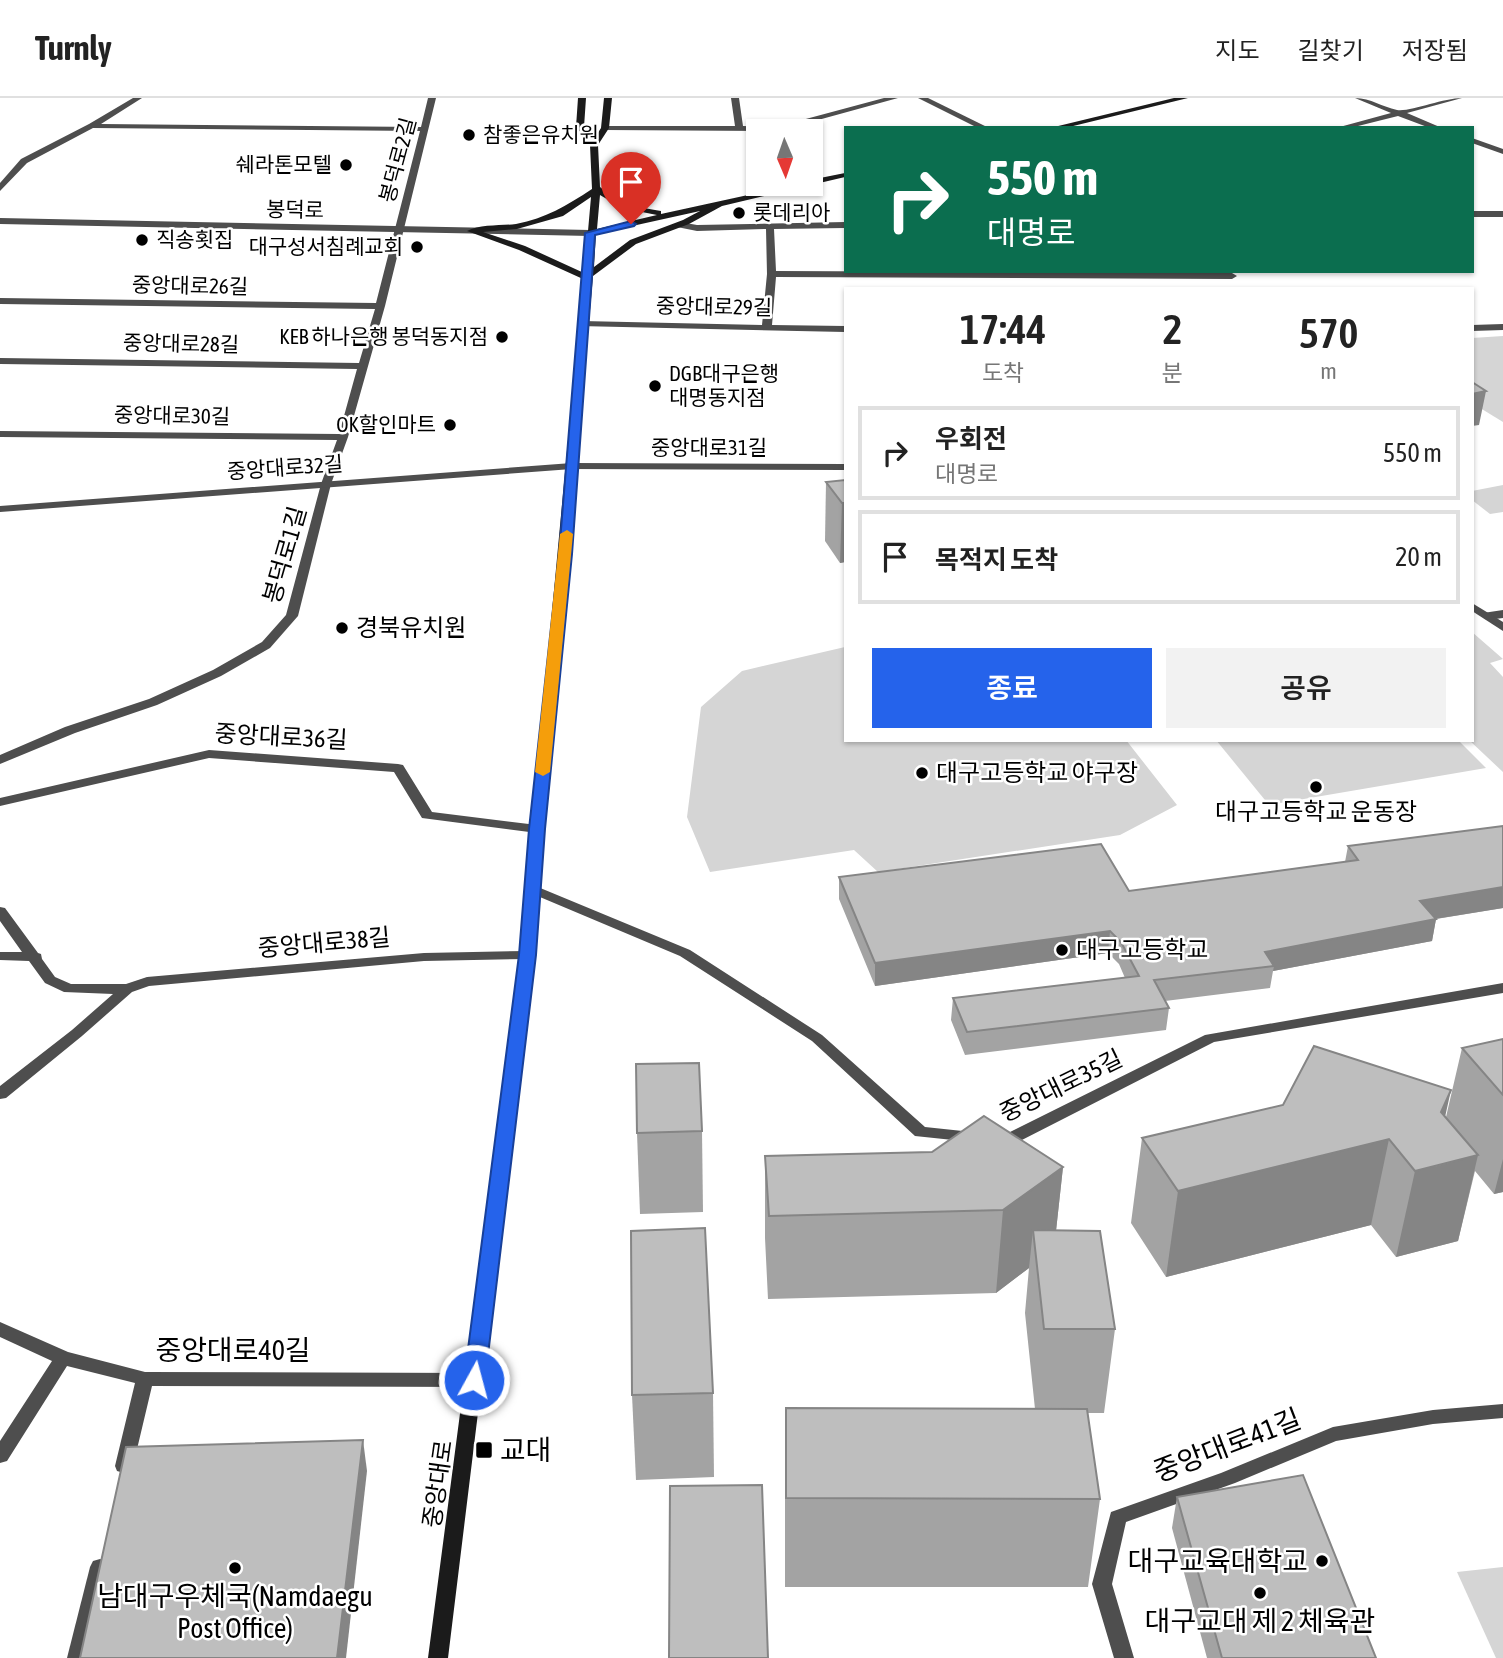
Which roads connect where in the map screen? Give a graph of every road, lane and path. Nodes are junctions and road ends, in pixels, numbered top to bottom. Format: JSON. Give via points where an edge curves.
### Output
{"nodes":[{"id":1,"x":138,"y":98,"type":"edge"},
{"id":2,"x":432,"y":98,"type":"edge"},
{"id":3,"x":582,"y":98,"type":"edge"},
{"id":4,"x":608,"y":98,"type":"edge"},
{"id":5,"x":735,"y":98,"type":"edge"},
{"id":6,"x":894,"y":98,"type":"edge"},
{"id":7,"x":922,"y":98,"type":"edge"},
{"id":8,"x":1184,"y":98,"type":"edge"},
{"id":9,"x":1359,"y":98,"type":"edge"},
{"id":10,"x":1458,"y":98,"type":"edge"},
{"id":11,"x":1400,"y":113,"type":"junction"},
{"id":12,"x":92,"y":126,"type":"junction"},
{"id":13,"x":981,"y":126,"type":"edge"},
{"id":14,"x":1063,"y":126,"type":"edge"},
{"id":15,"x":1348,"y":126,"type":"edge"},
{"id":16,"x":1433,"y":126,"type":"edge"},
{"id":17,"x":605,"y":128,"type":"junction"},
{"id":18,"x":425,"y":129,"type":"junction"},
{"id":19,"x":739,"y":129,"type":"junction"},
{"id":20,"x":1474,"y":141,"type":"edge"},
{"id":21,"x":594,"y":145,"type":"junction"},
{"id":22,"x":1489,"y":147,"type":"junction"},
{"id":23,"x":1474,"y":151,"type":"edge"},
{"id":24,"x":1503,"y":152,"type":"edge"},
{"id":25,"x":844,"y":175,"type":"edge"},
{"id":26,"x":823,"y":180,"type":"edge"},
{"id":27,"x":0,"y":188,"type":"edge"},
{"id":28,"x":596,"y":189,"type":"junction"},
{"id":29,"x":753,"y":196,"type":"edge"},
{"id":30,"x":719,"y":204,"type":"junction"},
{"id":31,"x":677,"y":214,"type":"junction"},
{"id":32,"x":1503,"y":214,"type":"edge"},
{"id":33,"x":1474,"y":215,"type":"edge"},
{"id":34,"x":0,"y":221,"type":"edge"},
{"id":35,"x":681,"y":225,"type":"junction"},
{"id":36,"x":844,"y":225,"type":"edge"},
{"id":37,"x":770,"y":227,"type":"junction"},
{"id":38,"x":397,"y":230,"type":"junction"},
{"id":39,"x":469,"y":231,"type":"junction"},
{"id":40,"x":590,"y":233,"type":"junction"},
{"id":41,"x":772,"y":274,"type":"junction"},
{"id":42,"x":1231,"y":274,"type":"edge"},
{"id":43,"x":586,"y":276,"type":"junction"},
{"id":44,"x":1217,"y":287,"type":"edge"},
{"id":45,"x":0,"y":301,"type":"edge"},
{"id":46,"x":380,"y":306,"type":"junction"},
{"id":47,"x":582,"y":324,"type":"junction"},
{"id":48,"x":767,"y":327,"type":"junction"},
{"id":49,"x":1503,"y":327,"type":"edge"},
{"id":50,"x":1474,"y":328,"type":"edge"},
{"id":51,"x":844,"y":329,"type":"edge"},
{"id":52,"x":0,"y":361,"type":"edge"},
{"id":53,"x":362,"y":366,"type":"junction"},
{"id":54,"x":0,"y":433,"type":"edge"},
{"id":55,"x":344,"y":437,"type":"junction"},
{"id":56,"x":572,"y":466,"type":"junction"},
{"id":57,"x":844,"y":467,"type":"edge"},
{"id":58,"x":326,"y":484,"type":"junction"},
{"id":59,"x":0,"y":509,"type":"edge"},
{"id":60,"x":1474,"y":607,"type":"edge"},
{"id":61,"x":1503,"y":614,"type":"edge"},
{"id":62,"x":1486,"y":616,"type":"junction"},
{"id":63,"x":1503,"y":627,"type":"edge"},
{"id":64,"x":0,"y":760,"type":"edge"},
{"id":65,"x":0,"y":802,"type":"edge"},
{"id":66,"x":537,"y":829,"type":"junction"},
{"id":67,"x":533,"y":889,"type":"junction"},
{"id":68,"x":0,"y":911,"type":"edge"},
{"id":69,"x":527,"y":955,"type":"junction"},
{"id":70,"x":0,"y":956,"type":"edge"},
{"id":71,"x":36,"y":957,"type":"junction"},
{"id":72,"x":1503,"y":988,"type":"edge"},
{"id":73,"x":127,"y":989,"type":"junction"},
{"id":74,"x":0,"y":1094,"type":"edge"},
{"id":75,"x":0,"y":1329,"type":"edge"},
{"id":76,"x":63,"y":1358,"type":"junction"},
{"id":77,"x":145,"y":1378,"type":"junction"},
{"id":78,"x":474,"y":1380,"type":"junction"},
{"id":79,"x":1503,"y":1411,"type":"edge"},
{"id":80,"x":0,"y":1456,"type":"edge"},
{"id":81,"x":119,"y":1488,"type":"edge"},
{"id":82,"x":106,"y":1542,"type":"edge"},
{"id":83,"x":77,"y":1658,"type":"edge"},
{"id":84,"x":438,"y":1658,"type":"edge"},
{"id":85,"x":1124,"y":1658,"type":"edge"}],
"edges":[{"from":1,"to":12,"type":"street"},
{"from":2,"to":18,"type":"street","name":"봉덕로2길"},
{"from":3,"to":21,"type":"main road","name":"중앙대로","via":[[580,127]]},
{"from":4,"to":17,"type":"main road"},
{"from":5,"to":19,"type":"street"},
{"from":6,"to":19,"type":"street","via":[[777,129]]},
{"from":7,"to":13,"type":"street"},
{"from":8,"to":14,"type":"main road"},
{"from":9,"to":11,"type":"street"},
{"from":10,"to":11,"type":"street"},
{"from":11,"to":15,"type":"street"},
{"from":11,"to":16,"type":"street"},
{"from":12,"to":18,"type":"street"},
{"from":12,"to":27,"type":"street","via":[[24,161]]},
{"from":17,"to":19,"type":"street"},
{"from":17,"to":21,"type":"main road"},
{"from":18,"to":38,"type":"street","name":"봉덕로2길"},
{"from":20,"to":22,"type":"street"},
{"from":21,"to":28,"type":"main road","name":"중앙대로"},
{"from":22,"to":23,"type":"street"},
{"from":22,"to":24,"type":"street"},
{"from":25,"to":26,"type":"main road"},
{"from":28,"to":31,"type":"main road","via":[[636,211]]},
{"from":28,"to":39,"type":"main road","via":[[560,215]]},
{"from":28,"to":40,"type":"main road","name":"중앙대로"},
{"from":29,"to":30,"type":"main road"},
{"from":30,"to":31,"type":"main road"},
{"from":30,"to":35,"type":"main road"},
{"from":31,"to":40,"type":"main road"},
{"from":32,"to":33,"type":"street"},
{"from":34,"to":38,"type":"street","name":"봉덕로"},
{"from":35,"to":37,"type":"street"},
{"from":35,"to":43,"type":"main road","via":[[633,242]]},
{"from":36,"to":37,"type":"street"},
{"from":37,"to":41,"type":"street"},
{"from":38,"to":39,"type":"street","name":"봉덕로"},
{"from":38,"to":46,"type":"street","name":"봉덕로1길"},
{"from":39,"to":40,"type":"street","name":"봉덕로"},
{"from":39,"to":43,"type":"main road"},
{"from":40,"to":43,"type":"main road","name":"중앙대로"},
{"from":41,"to":42,"type":"street"},
{"from":41,"to":48,"type":"street"},
{"from":42,"to":44,"type":"street"},
{"from":43,"to":47,"type":"main road","name":"중앙대로"},
{"from":45,"to":46,"type":"street","name":"중앙대로26길"},
{"from":46,"to":53,"type":"street","name":"봉덕로1길"},
{"from":47,"to":48,"type":"street","name":"중앙대로29길"},
{"from":47,"to":56,"type":"main road","name":"중앙대로"},
{"from":48,"to":51,"type":"street","name":"중앙대로29길"},
{"from":49,"to":50,"type":"street"},
{"from":52,"to":53,"type":"street","name":"중앙대로28길"},
{"from":53,"to":55,"type":"street","name":"봉덕로1길"},
{"from":54,"to":55,"type":"street","name":"중앙대로30길"},
{"from":55,"to":58,"type":"street","name":"봉덕로1길"},
{"from":56,"to":57,"type":"street","name":"중앙대로31길"},
{"from":56,"to":58,"type":"street","name":"중앙대로32길"},
{"from":56,"to":66,"type":"main road","name":"중앙대로"},
{"from":58,"to":59,"type":"street","name":"중앙대로32길"},
{"from":58,"to":64,"type":"street","name":"봉덕로1길","via":[[292,616],[266,645],[153,702]]},
{"from":60,"to":62,"type":"street"},
{"from":61,"to":62,"type":"street"},
{"from":62,"to":63,"type":"street"},
{"from":65,"to":66,"type":"street","name":"중앙대로36길","via":[[209,754],[398,768],[428,815]]},
{"from":66,"to":67,"type":"main road","name":"중앙대로"},
{"from":67,"to":69,"type":"main road","name":"중앙대로"},
{"from":67,"to":72,"type":"street","name":"중앙대로35길","via":[[685,953],[817,1038],[921,1132],[1006,1141],[1210,1038]]},
{"from":68,"to":71,"type":"street","name":"중앙대로38길"},
{"from":69,"to":73,"type":"street","name":"중앙대로38길","via":[[424,957],[147,982]]},
{"from":69,"to":78,"type":"main road","name":"중앙대로"},
{"from":70,"to":71,"type":"street"},
{"from":71,"to":73,"type":"street","name":"중앙대로38길","via":[[50,979],[69,989]]},
{"from":73,"to":74,"type":"street","name":"중앙대로38길"},
{"from":75,"to":76,"type":"street","name":"중앙대로40길"},
{"from":76,"to":77,"type":"street","name":"중앙대로40길"},
{"from":76,"to":80,"type":"street"},
{"from":77,"to":78,"type":"street","name":"중앙대로40길"},
{"from":77,"to":81,"type":"street"},
{"from":78,"to":84,"type":"main road","name":"중앙대로"},
{"from":79,"to":85,"type":"street","name":"중앙대로41길","via":[[1333,1434],[1118,1517],[1102,1584]]},
{"from":82,"to":83,"type":"street"}]}
